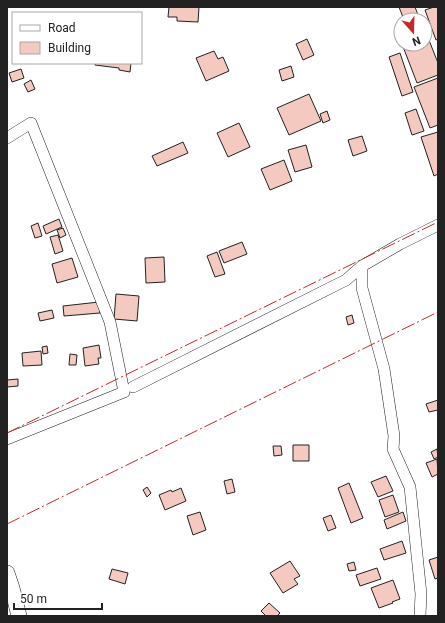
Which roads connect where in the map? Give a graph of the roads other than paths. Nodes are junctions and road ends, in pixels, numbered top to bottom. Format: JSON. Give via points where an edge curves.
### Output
{"nodes":[{"id":1,"x":7,"y":138,"type":"edge"},
{"id":2,"x":438,"y":225,"type":"edge"},
{"id":3,"x":362,"y":266,"type":"junction"},
{"id":4,"x":133,"y":387,"type":"dead end"},
{"id":5,"x":7,"y":439,"type":"edge"},
{"id":6,"x":7,"y":573,"type":"edge"},
{"id":7,"x":19,"y":616,"type":"edge"},
{"id":8,"x":420,"y":616,"type":"edge"}],
"edges":[{"from":1,"to":5,"type":"street","via":[[31,123],[110,322],[124,392]]},
{"from":2,"to":3,"type":"street"},
{"from":3,"to":4,"type":"street","via":[[346,280]]},
{"from":3,"to":8,"type":"street","via":[[362,288],[384,369],[394,436],[393,449],[410,487],[421,594]]},
{"from":6,"to":7,"type":"street"}]}
